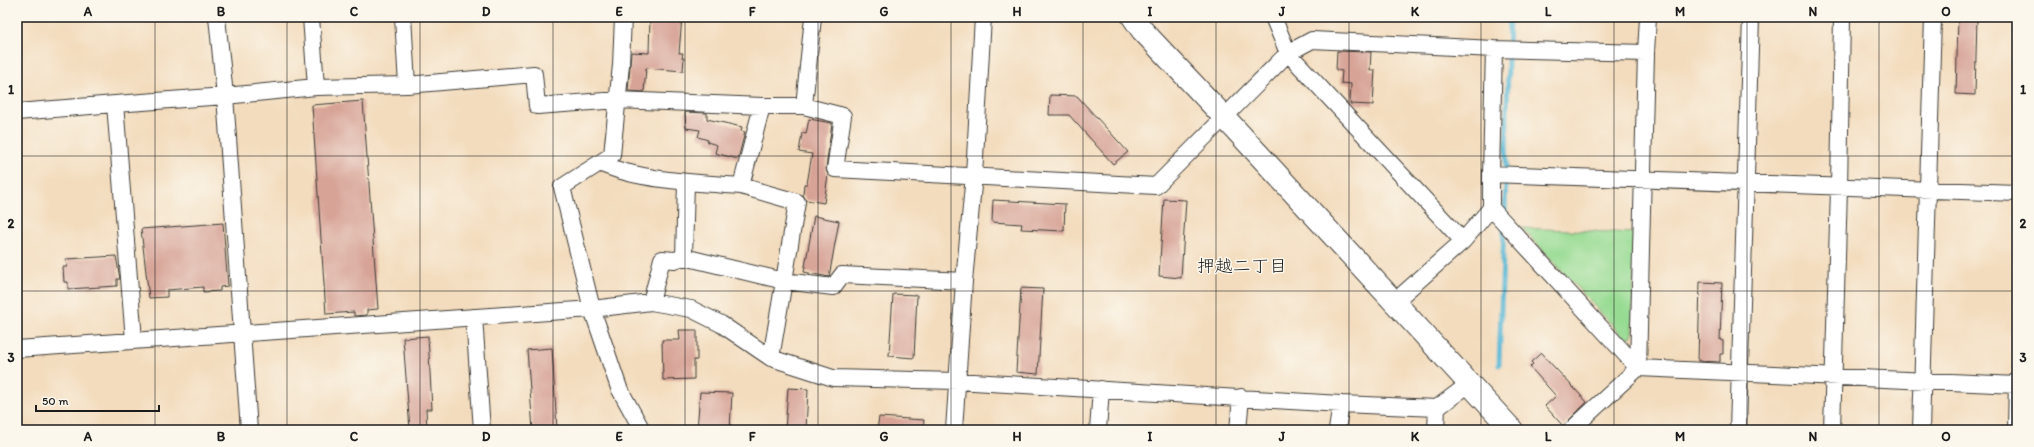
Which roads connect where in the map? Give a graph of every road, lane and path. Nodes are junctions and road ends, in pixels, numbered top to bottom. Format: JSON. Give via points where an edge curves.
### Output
{"nodes":[{"id":1,"x":217,"y":17,"type":"edge"},
{"id":2,"x":311,"y":17,"type":"edge"},
{"id":3,"x":403,"y":17,"type":"edge"},
{"id":4,"x":623,"y":17,"type":"edge"},
{"id":5,"x":813,"y":17,"type":"edge"},
{"id":6,"x":984,"y":17,"type":"edge"},
{"id":7,"x":1133,"y":17,"type":"edge"},
{"id":8,"x":1273,"y":17,"type":"edge"},
{"id":9,"x":1648,"y":17,"type":"edge"},
{"id":10,"x":1751,"y":17,"type":"edge"},
{"id":11,"x":1842,"y":17,"type":"edge"},
{"id":12,"x":1933,"y":17,"type":"edge"},
{"id":13,"x":1503,"y":49,"type":"junction"},
{"id":14,"x":1288,"y":53,"type":"junction"},
{"id":15,"x":1646,"y":53,"type":"junction"},
{"id":16,"x":407,"y":85,"type":"junction"},
{"id":17,"x":316,"y":87,"type":"junction"},
{"id":18,"x":225,"y":96,"type":"junction"},
{"id":19,"x":618,"y":100,"type":"junction"},
{"id":20,"x":115,"y":104,"type":"junction"},
{"id":21,"x":762,"y":106,"type":"junction"},
{"id":22,"x":804,"y":106,"type":"junction"},
{"id":23,"x":17,"y":112,"type":"edge"},
{"id":24,"x":1225,"y":118,"type":"junction"},
{"id":25,"x":600,"y":163,"type":"junction"},
{"id":26,"x":974,"y":175,"type":"junction"},
{"id":27,"x":1500,"y":175,"type":"junction"},
{"id":28,"x":1643,"y":181,"type":"junction"},
{"id":29,"x":686,"y":182,"type":"junction"},
{"id":30,"x":1746,"y":184,"type":"junction"},
{"id":31,"x":741,"y":186,"type":"junction"},
{"id":32,"x":1839,"y":188,"type":"junction"},
{"id":33,"x":1929,"y":191,"type":"junction"},
{"id":34,"x":2017,"y":193,"type":"edge"},
{"id":35,"x":1494,"y":211,"type":"junction"},
{"id":36,"x":1463,"y":241,"type":"junction"},
{"id":37,"x":684,"y":256,"type":"junction"},
{"id":38,"x":784,"y":281,"type":"junction"},
{"id":39,"x":964,"y":281,"type":"junction"},
{"id":40,"x":651,"y":302,"type":"junction"},
{"id":41,"x":1394,"y":302,"type":"junction"},
{"id":42,"x":592,"y":309,"type":"junction"},
{"id":43,"x":474,"y":317,"type":"junction"},
{"id":44,"x":242,"y":333,"type":"junction"},
{"id":45,"x":134,"y":340,"type":"junction"},
{"id":46,"x":17,"y":349,"type":"edge"},
{"id":47,"x":771,"y":358,"type":"junction"},
{"id":48,"x":1638,"y":368,"type":"junction"},
{"id":49,"x":1740,"y":374,"type":"junction"},
{"id":50,"x":1834,"y":377,"type":"junction"},
{"id":51,"x":2017,"y":380,"type":"edge"},
{"id":52,"x":957,"y":381,"type":"junction"},
{"id":53,"x":1923,"y":382,"type":"junction"},
{"id":54,"x":1469,"y":384,"type":"junction"},
{"id":55,"x":2017,"y":385,"type":"edge"},
{"id":56,"x":1101,"y":389,"type":"junction"},
{"id":57,"x":1241,"y":397,"type":"junction"},
{"id":58,"x":1341,"y":404,"type":"junction"},
{"id":59,"x":1437,"y":408,"type":"junction"},
{"id":60,"x":249,"y":430,"type":"edge"},
{"id":61,"x":482,"y":430,"type":"edge"},
{"id":62,"x":642,"y":430,"type":"edge"},
{"id":63,"x":954,"y":430,"type":"edge"},
{"id":64,"x":1098,"y":430,"type":"edge"},
{"id":65,"x":1238,"y":430,"type":"edge"},
{"id":66,"x":1337,"y":430,"type":"edge"},
{"id":67,"x":1436,"y":430,"type":"edge"},
{"id":68,"x":1512,"y":430,"type":"edge"},
{"id":69,"x":1571,"y":430,"type":"edge"},
{"id":70,"x":1738,"y":430,"type":"edge"},
{"id":71,"x":1832,"y":430,"type":"edge"},
{"id":72,"x":1922,"y":430,"type":"edge"},
{"id":73,"x":2016,"y":430,"type":"edge"}],
"edges":[{"from":1,"to":18,"type":"street"},
{"from":2,"to":17,"type":"street"},
{"from":3,"to":16,"type":"street"},
{"from":4,"to":19,"type":"street"},
{"from":5,"to":22,"type":"street"},
{"from":6,"to":26,"type":"street"},
{"from":7,"to":24,"type":"street","via":[[1142,30]]},
{"from":8,"to":14,"type":"street"},
{"from":9,"to":15,"type":"street"},
{"from":10,"to":30,"type":"street"},
{"from":11,"to":32,"type":"street"},
{"from":12,"to":33,"type":"street"},
{"from":13,"to":14,"type":"street","via":[[1312,40]]},
{"from":13,"to":15,"type":"street"},
{"from":13,"to":27,"type":"street"},
{"from":14,"to":24,"type":"street"},
{"from":14,"to":36,"type":"street"},
{"from":15,"to":28,"type":"street"},
{"from":16,"to":17,"type":"street"},
{"from":16,"to":19,"type":"street","via":[[534,74],[537,106]]},
{"from":17,"to":18,"type":"street"},
{"from":18,"to":20,"type":"street"},
{"from":18,"to":44,"type":"street"},
{"from":19,"to":21,"type":"street"},
{"from":19,"to":25,"type":"street","via":[[612,156]]},
{"from":20,"to":23,"type":"street"},
{"from":20,"to":45,"type":"street"},
{"from":21,"to":22,"type":"street"},
{"from":21,"to":31,"type":"street"},
{"from":22,"to":26,"type":"street","via":[[843,116],[835,169]]},
{"from":24,"to":26,"type":"street","via":[[1156,186]]},
{"from":24,"to":41,"type":"street"},
{"from":25,"to":29,"type":"street","via":[[614,170]]},
{"from":25,"to":42,"type":"street","via":[[562,187]]},
{"from":26,"to":39,"type":"street"},
{"from":27,"to":28,"type":"street"},
{"from":27,"to":35,"type":"street"},
{"from":28,"to":30,"type":"street"},
{"from":28,"to":48,"type":"street"},
{"from":29,"to":31,"type":"street"},
{"from":29,"to":37,"type":"street"},
{"from":30,"to":32,"type":"street"},
{"from":30,"to":49,"type":"street"},
{"from":31,"to":38,"type":"street","via":[[797,202]]},
{"from":32,"to":33,"type":"street"},
{"from":32,"to":50,"type":"street"},
{"from":33,"to":34,"type":"street"},
{"from":33,"to":53,"type":"street"},
{"from":35,"to":36,"type":"street"},
{"from":35,"to":48,"type":"street"},
{"from":36,"to":41,"type":"street"},
{"from":37,"to":38,"type":"street"},
{"from":37,"to":40,"type":"street","via":[[675,260],[662,259]]},
{"from":38,"to":39,"type":"street","via":[[832,288],[842,275]]},
{"from":38,"to":47,"type":"street"},
{"from":39,"to":52,"type":"street"},
{"from":40,"to":42,"type":"street"},
{"from":40,"to":47,"type":"street","via":[[691,308],[721,324]]},
{"from":41,"to":54,"type":"street"},
{"from":42,"to":43,"type":"street"},
{"from":42,"to":62,"type":"street","via":[[619,388]]},
{"from":43,"to":44,"type":"street"},
{"from":43,"to":61,"type":"street"},
{"from":44,"to":45,"type":"street"},
{"from":44,"to":60,"type":"street"},
{"from":45,"to":46,"type":"street"},
{"from":47,"to":52,"type":"street","via":[[833,378]]},
{"from":48,"to":49,"type":"street"},
{"from":48,"to":69,"type":"street"},
{"from":49,"to":50,"type":"street"},
{"from":49,"to":70,"type":"street"},
{"from":50,"to":53,"type":"street"},
{"from":50,"to":71,"type":"street"},
{"from":51,"to":55,"type":"street"},
{"from":52,"to":56,"type":"street"},
{"from":52,"to":63,"type":"street"},
{"from":53,"to":55,"type":"street"},
{"from":53,"to":72,"type":"street"},
{"from":54,"to":59,"type":"street"},
{"from":54,"to":68,"type":"street"},
{"from":55,"to":73,"type":"street"},
{"from":56,"to":57,"type":"street"},
{"from":56,"to":64,"type":"street"},
{"from":57,"to":58,"type":"street"},
{"from":57,"to":65,"type":"street"},
{"from":58,"to":59,"type":"street"},
{"from":58,"to":66,"type":"street"},
{"from":59,"to":67,"type":"street"}]}
